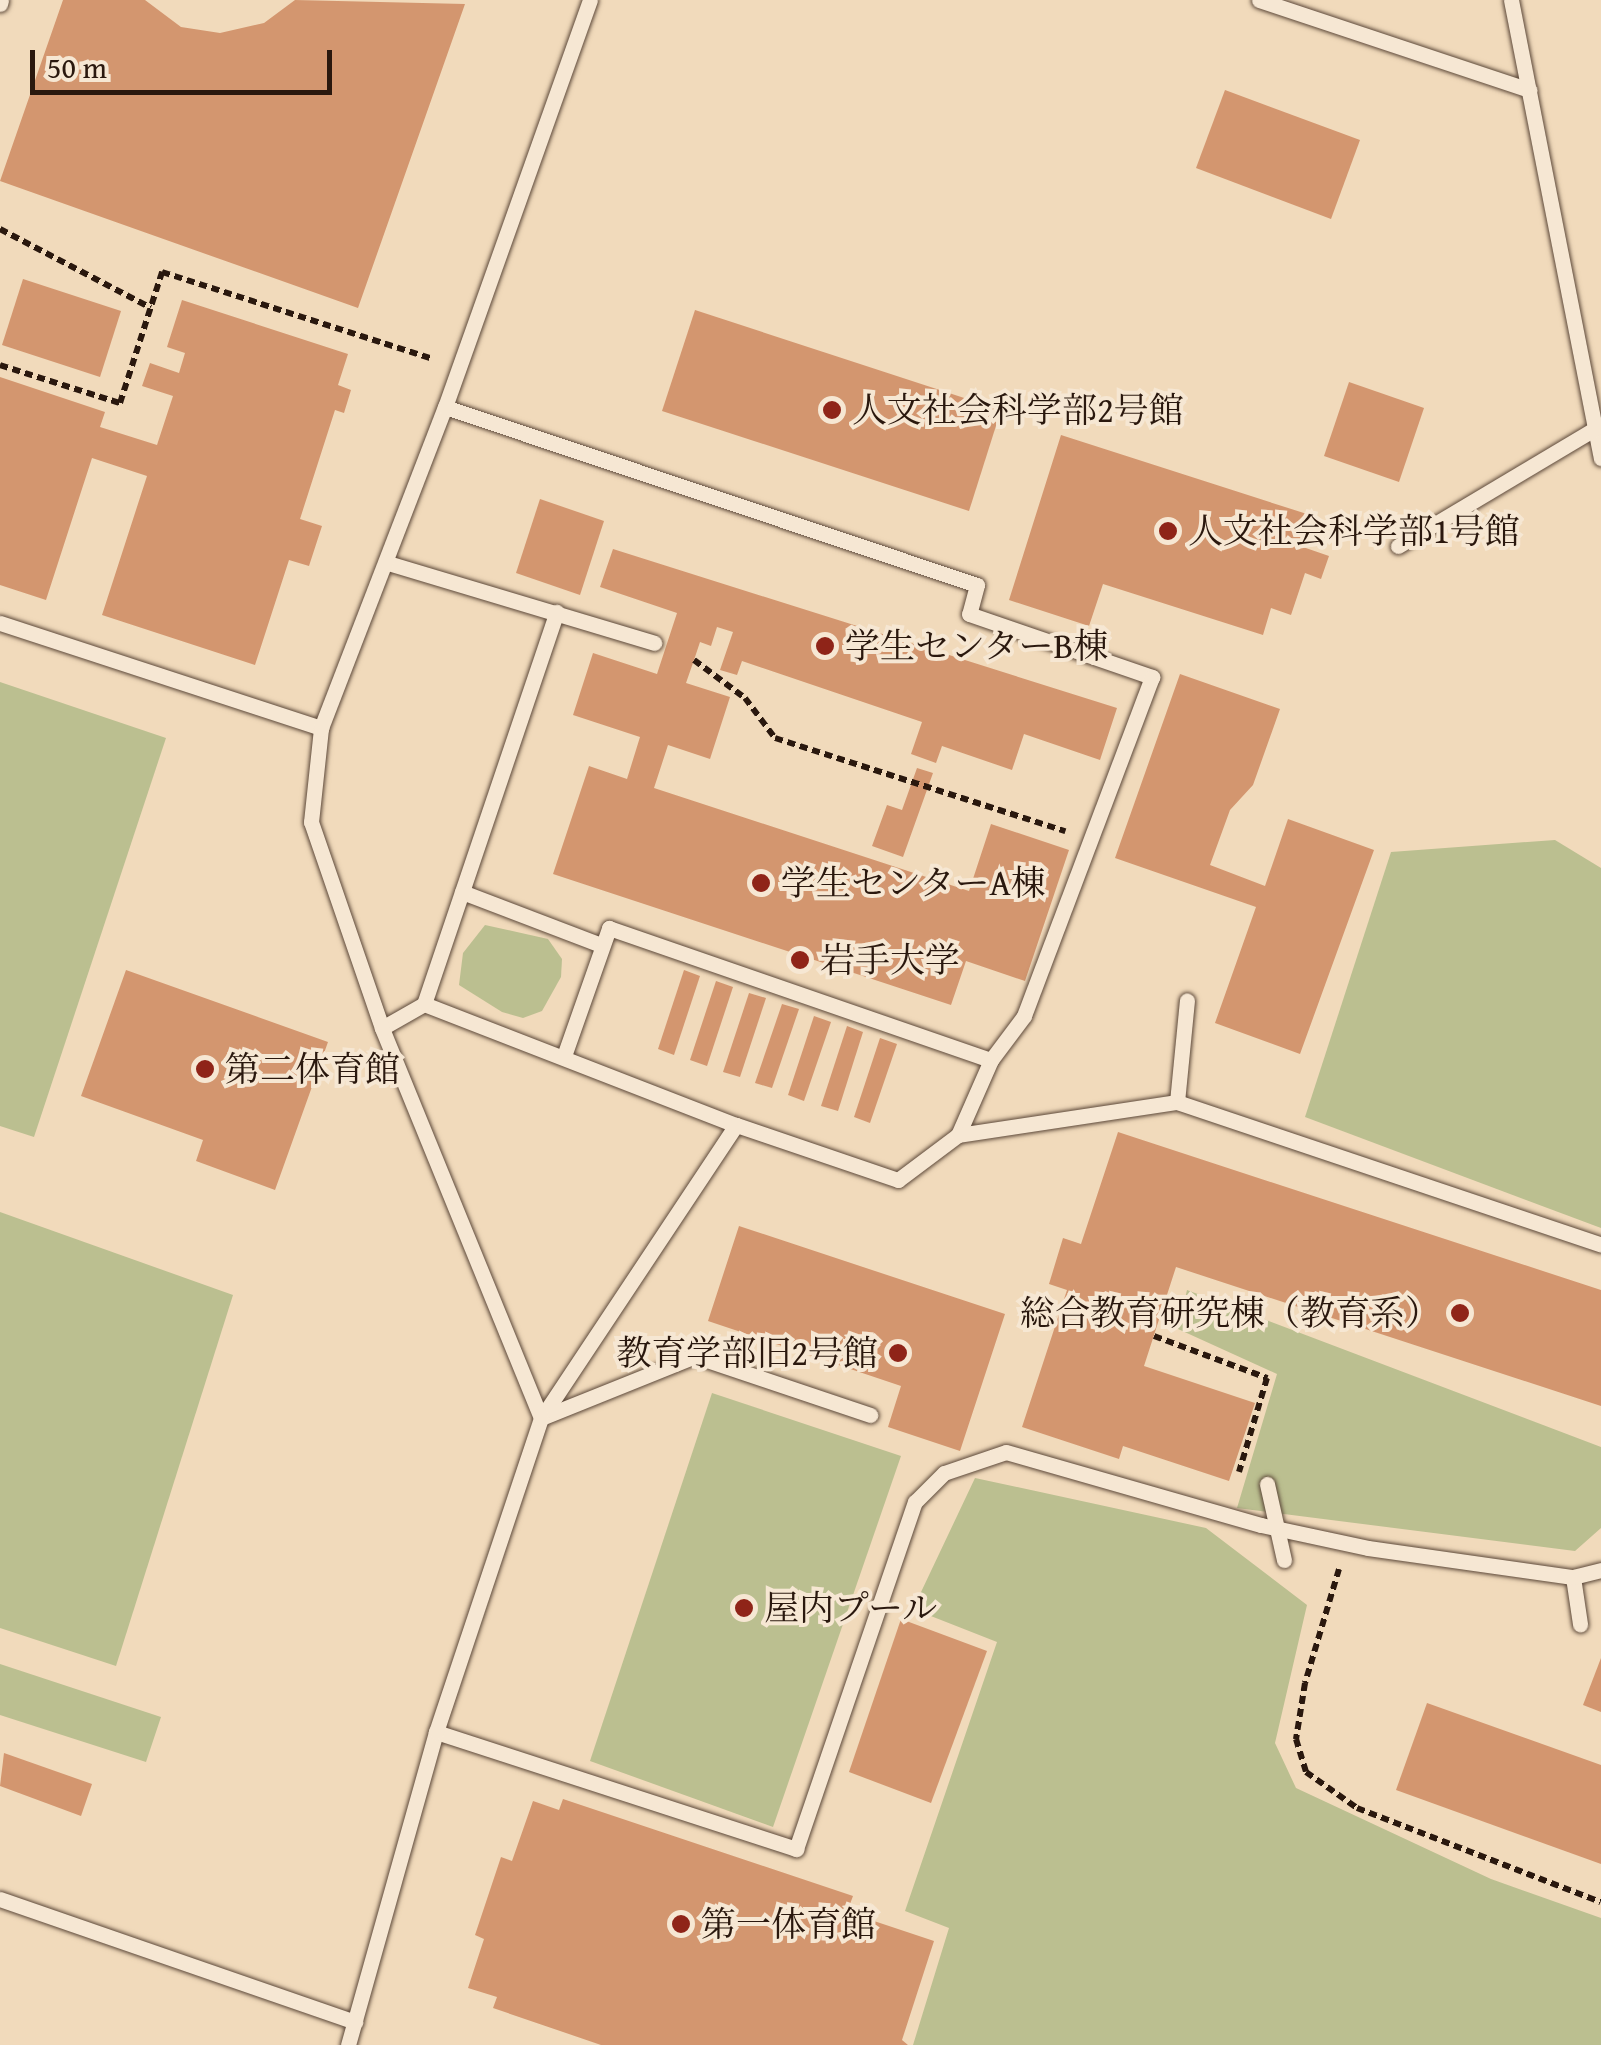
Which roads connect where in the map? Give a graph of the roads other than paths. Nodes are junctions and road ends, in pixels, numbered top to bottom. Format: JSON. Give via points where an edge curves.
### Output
{"nodes":[{"id":1,"x":590,"y":0,"type":"edge"},
{"id":2,"x":1259,"y":0,"type":"edge"},
{"id":3,"x":1512,"y":0,"type":"edge"},
{"id":4,"x":1529,"y":90,"type":"junction"},
{"id":5,"x":445,"y":407,"type":"junction"},
{"id":6,"x":1599,"y":426,"type":"edge"},
{"id":7,"x":1601,"y":458,"type":"edge"},
{"id":8,"x":1398,"y":546,"type":"dead end"},
{"id":9,"x":388,"y":562,"type":"junction"},
{"id":10,"x":557,"y":612,"type":"junction"},
{"id":11,"x":0,"y":623,"type":"edge"},
{"id":12,"x":654,"y":643,"type":"dead end"},
{"id":13,"x":320,"y":728,"type":"junction"},
{"id":14,"x":462,"y":892,"type":"junction"},
{"id":15,"x":601,"y":945,"type":"junction"},
{"id":16,"x":1188,"y":1000,"type":"dead end"},
{"id":17,"x":424,"y":1004,"type":"junction"},
{"id":18,"x":382,"y":1028,"type":"junction"},
{"id":19,"x":564,"y":1056,"type":"junction"},
{"id":20,"x":991,"y":1060,"type":"junction"},
{"id":21,"x":1177,"y":1102,"type":"junction"},
{"id":22,"x":736,"y":1126,"type":"junction"},
{"id":23,"x":958,"y":1135,"type":"junction"},
{"id":24,"x":1601,"y":1245,"type":"edge"},
{"id":25,"x":870,"y":1414,"type":"dead end"},
{"id":26,"x":541,"y":1418,"type":"junction"},
{"id":27,"x":1268,"y":1484,"type":"dead end"},
{"id":28,"x":1277,"y":1528,"type":"junction"},
{"id":29,"x":1284,"y":1560,"type":"dead end"},
{"id":30,"x":1601,"y":1570,"type":"edge"},
{"id":31,"x":1574,"y":1578,"type":"junction"},
{"id":32,"x":1580,"y":1624,"type":"dead end"},
{"id":33,"x":436,"y":1732,"type":"junction"},
{"id":34,"x":0,"y":1899,"type":"edge"},
{"id":35,"x":355,"y":2022,"type":"junction"},
{"id":36,"x":348,"y":2045,"type":"edge"}],
"edges":[{"from":1,"to":5,"type":"lane"},
{"from":2,"to":4,"type":"lane"},
{"from":3,"to":4,"type":"lane"},
{"from":4,"to":6,"type":"lane"},
{"from":5,"to":9,"type":"lane"},
{"from":5,"to":20,"type":"lane","via":[[978,585],[969,614],[1152,677],[1024,1016]]},
{"from":6,"to":7,"type":"lane"},
{"from":6,"to":8,"type":"lane"},
{"from":9,"to":10,"type":"lane"},
{"from":9,"to":13,"type":"lane"},
{"from":10,"to":12,"type":"lane"},
{"from":10,"to":14,"type":"lane"},
{"from":11,"to":13,"type":"lane"},
{"from":13,"to":18,"type":"lane","via":[[311,822]]},
{"from":14,"to":15,"type":"lane"},
{"from":14,"to":17,"type":"lane"},
{"from":15,"to":19,"type":"lane"},
{"from":15,"to":20,"type":"lane","via":[[608,928]]},
{"from":16,"to":21,"type":"lane"},
{"from":17,"to":18,"type":"lane"},
{"from":17,"to":19,"type":"lane"},
{"from":18,"to":26,"type":"lane"},
{"from":19,"to":22,"type":"lane"},
{"from":20,"to":23,"type":"lane"},
{"from":21,"to":23,"type":"lane"},
{"from":21,"to":24,"type":"lane"},
{"from":22,"to":23,"type":"lane","via":[[898,1180]]},
{"from":22,"to":26,"type":"lane"},
{"from":25,"to":26,"type":"lane","via":[[694,1356]]},
{"from":26,"to":33,"type":"lane"},
{"from":27,"to":28,"type":"lane"},
{"from":28,"to":29,"type":"lane"},
{"from":28,"to":31,"type":"lane"},
{"from":28,"to":33,"type":"lane","via":[[1006,1452],[927,1486],[915,1502],[796,1849]]},
{"from":30,"to":31,"type":"lane"},
{"from":31,"to":32,"type":"lane"},
{"from":33,"to":35,"type":"lane"},
{"from":34,"to":35,"type":"lane"},
{"from":35,"to":36,"type":"lane"}]}
